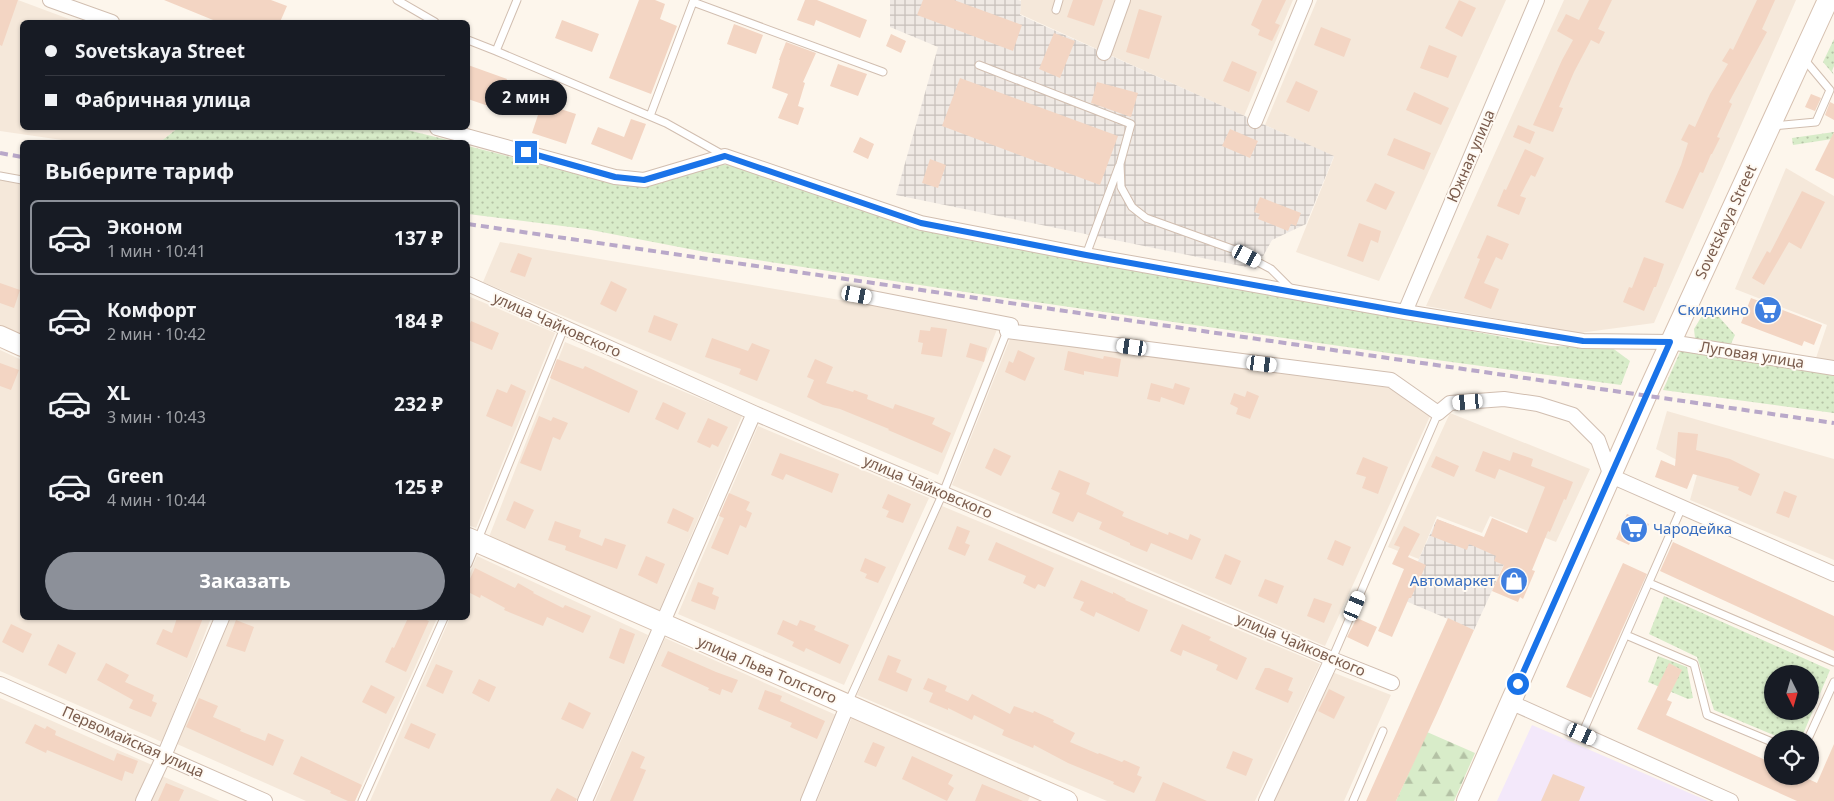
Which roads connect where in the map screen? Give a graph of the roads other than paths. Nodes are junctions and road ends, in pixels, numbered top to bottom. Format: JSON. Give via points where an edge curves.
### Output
{"nodes":[{"id":1,"x":50,"y":0,"type":"edge"},
{"id":2,"x":396,"y":0,"type":"edge"},
{"id":3,"x":517,"y":0,"type":"edge"},
{"id":4,"x":1060,"y":0,"type":"edge"},
{"id":5,"x":1123,"y":0,"type":"edge"},
{"id":6,"x":1305,"y":0,"type":"edge"},
{"id":7,"x":1537,"y":0,"type":"edge"},
{"id":8,"x":1056,"y":10,"type":"dead end"},
{"id":9,"x":1826,"y":11,"type":"edge"},
{"id":10,"x":106,"y":20,"type":"edge"},
{"id":11,"x":431,"y":20,"type":"edge"},
{"id":12,"x":470,"y":41,"type":"edge"},
{"id":13,"x":496,"y":51,"type":"junction"},
{"id":14,"x":1104,"y":53,"type":"dead end"},
{"id":15,"x":1802,"y":57,"type":"junction"},
{"id":16,"x":979,"y":65,"type":"dead end"},
{"id":17,"x":883,"y":72,"type":"dead end"},
{"id":18,"x":650,"y":116,"type":"junction"},
{"id":19,"x":1254,"y":121,"type":"dead end"},
{"id":20,"x":1770,"y":126,"type":"junction"},
{"id":21,"x":444,"y":130,"type":"edge"},
{"id":22,"x":725,"y":156,"type":"junction"},
{"id":23,"x":1120,"y":164,"type":"junction"},
{"id":24,"x":0,"y":176,"type":"edge"},
{"id":25,"x":20,"y":180,"type":"edge"},
{"id":26,"x":1086,"y":255,"type":"junction"},
{"id":27,"x":470,"y":285,"type":"edge"},
{"id":28,"x":1293,"y":291,"type":"junction"},
{"id":29,"x":857,"y":295,"type":"dead end"},
{"id":30,"x":1405,"y":312,"type":"junction"},
{"id":31,"x":564,"y":328,"type":"junction"},
{"id":32,"x":1007,"y":331,"type":"junction"},
{"id":33,"x":0,"y":336,"type":"edge"},
{"id":34,"x":1670,"y":342,"type":"junction"},
{"id":35,"x":20,"y":345,"type":"edge"},
{"id":36,"x":1834,"y":368,"type":"edge"},
{"id":37,"x":754,"y":412,"type":"junction"},
{"id":38,"x":1438,"y":413,"type":"junction"},
{"id":39,"x":1611,"y":476,"type":"junction"},
{"id":40,"x":943,"y":493,"type":"junction"},
{"id":41,"x":1682,"y":507,"type":"junction"},
{"id":42,"x":472,"y":540,"type":"edge"},
{"id":43,"x":1834,"y":574,"type":"edge"},
{"id":44,"x":1649,"y":583,"type":"junction"},
{"id":45,"x":221,"y":620,"type":"edge"},
{"id":46,"x":443,"y":620,"type":"edge"},
{"id":47,"x":662,"y":624,"type":"junction"},
{"id":48,"x":1626,"y":635,"type":"junction"},
{"id":49,"x":1332,"y":659,"type":"junction"},
{"id":50,"x":1834,"y":662,"type":"edge"},
{"id":51,"x":1834,"y":682,"type":"edge"},
{"id":52,"x":1392,"y":683,"type":"dead end"},
{"id":53,"x":0,"y":684,"type":"edge"},
{"id":54,"x":1510,"y":702,"type":"junction"},
{"id":55,"x":848,"y":704,"type":"junction"},
{"id":56,"x":1812,"y":730,"type":"edge"},
{"id":57,"x":1383,"y":731,"type":"dead end"},
{"id":58,"x":1582,"y":734,"type":"junction"},
{"id":59,"x":1764,"y":739,"type":"edge"},
{"id":60,"x":164,"y":756,"type":"junction"},
{"id":61,"x":1042,"y":796,"type":"edge"},
{"id":62,"x":143,"y":801,"type":"edge"},
{"id":63,"x":265,"y":801,"type":"edge"},
{"id":64,"x":362,"y":801,"type":"edge"},
{"id":65,"x":585,"y":801,"type":"edge"},
{"id":66,"x":808,"y":801,"type":"edge"},
{"id":67,"x":1067,"y":801,"type":"edge"},
{"id":68,"x":1266,"y":801,"type":"edge"},
{"id":69,"x":1353,"y":801,"type":"edge"},
{"id":70,"x":1467,"y":801,"type":"edge"},
{"id":71,"x":1731,"y":801,"type":"edge"}],
"edges":[{"from":1,"to":10,"type":"street"},
{"from":2,"to":11,"type":"lane"},
{"from":3,"to":13,"type":"lane"},
{"from":4,"to":8,"type":"lane"},
{"from":5,"to":14,"type":"street"},
{"from":6,"to":19,"type":"street"},
{"from":7,"to":30,"type":"street","name":"Южная улица"},
{"from":9,"to":15,"type":"main road","name":"Sovetskaya Street"},
{"from":12,"to":13,"type":"lane"},
{"from":13,"to":18,"type":"lane"},
{"from":15,"to":20,"type":"main road","name":"Sovetskaya Street"},
{"from":15,"to":20,"type":"lane","via":[[1830,90],[1816,122]]},
{"from":16,"to":23,"type":"lane","via":[[1130,124]]},
{"from":17,"to":18,"type":"lane","via":[[693,2]]},
{"from":18,"to":22,"type":"lane"},
{"from":20,"to":34,"type":"main road","name":"Sovetskaya Street"},
{"from":21,"to":22,"type":"street","via":[[615,177],[644,180]]},
{"from":22,"to":26,"type":"street","name":"Луговая улица","via":[[921,223]]},
{"from":23,"to":26,"type":"lane"},
{"from":23,"to":28,"type":"lane","via":[[1121,187],[1132,207],[1146,218],[1234,250],[1271,269]]},
{"from":24,"to":25,"type":"lane"},
{"from":26,"to":28,"type":"street","name":"Луговая улица"},
{"from":27,"to":31,"type":"street","name":"улица Чайковского"},
{"from":28,"to":30,"type":"street","name":"Луговая улица"},
{"from":29,"to":32,"type":"street","via":[[1011,324]]},
{"from":30,"to":34,"type":"street","name":"Луговая улица","via":[[1583,341]]},
{"from":31,"to":37,"type":"street","name":"улица Чайковского"},
{"from":31,"to":42,"type":"lane"},
{"from":32,"to":38,"type":"street","via":[[1391,380]]},
{"from":32,"to":40,"type":"lane"},
{"from":33,"to":35,"type":"main road"},
{"from":34,"to":36,"type":"street","name":"Луговая улица"},
{"from":34,"to":39,"type":"main road","name":"Sovetskaya Street"},
{"from":37,"to":40,"type":"street","name":"улица Чайковского"},
{"from":37,"to":47,"type":"street"},
{"from":38,"to":39,"type":"street","via":[[1450,403],[1504,399],[1538,404],[1573,415],[1598,440]]},
{"from":38,"to":49,"type":"lane"},
{"from":39,"to":41,"type":"street"},
{"from":39,"to":54,"type":"main road","name":"Sovetskaya Street"},
{"from":40,"to":49,"type":"street","name":"улица Чайковского"},
{"from":40,"to":55,"type":"lane"},
{"from":41,"to":43,"type":"street"},
{"from":41,"to":44,"type":"lane"},
{"from":42,"to":47,"type":"main road","name":"улица Льва Толстого"},
{"from":44,"to":48,"type":"lane"},
{"from":44,"to":50,"type":"lane"},
{"from":45,"to":60,"type":"street"},
{"from":46,"to":64,"type":"lane"},
{"from":47,"to":55,"type":"main road","name":"улица Льва Толстого"},
{"from":47,"to":65,"type":"street"},
{"from":48,"to":58,"type":"lane"},
{"from":48,"to":59,"type":"lane","via":[[1694,664],[1707,715]]},
{"from":49,"to":52,"type":"street","name":"улица Чайковского"},
{"from":49,"to":68,"type":"street"},
{"from":51,"to":56,"type":"lane"},
{"from":53,"to":60,"type":"street","name":"Первомайская улица"},
{"from":54,"to":58,"type":"street"},
{"from":54,"to":70,"type":"main road","name":"Sovetskaya Street"},
{"from":55,"to":61,"type":"main road","name":"улица Льва Толстого"},
{"from":55,"to":66,"type":"street"},
{"from":57,"to":69,"type":"lane"},
{"from":58,"to":71,"type":"street"},
{"from":60,"to":62,"type":"street"},
{"from":60,"to":63,"type":"street","name":"Первомайская улица"},
{"from":61,"to":67,"type":"main road","name":"улица Льва Толстого"}]}
